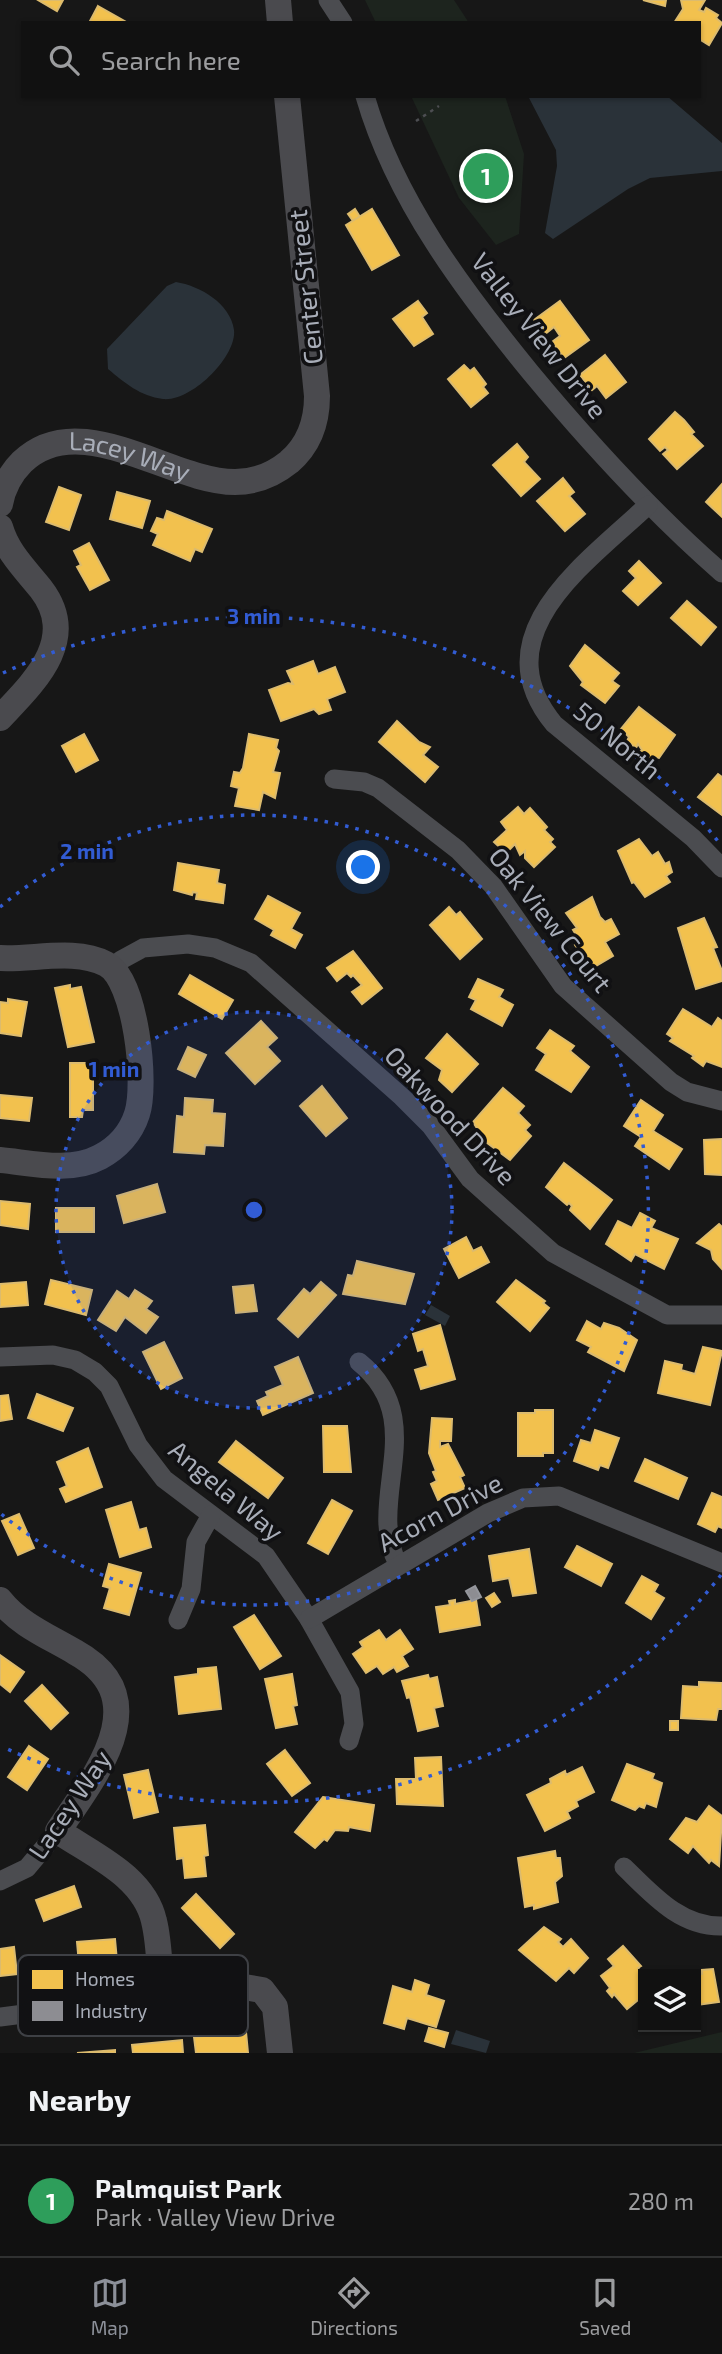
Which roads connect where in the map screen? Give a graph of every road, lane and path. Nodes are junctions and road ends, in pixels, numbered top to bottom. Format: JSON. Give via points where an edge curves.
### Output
{"nodes":[{"id":1,"x":278,"y":0,"type":"edge"},
{"id":2,"x":328,"y":0,"type":"edge"},
{"id":3,"x":280,"y":21,"type":"edge"},
{"id":4,"x":342,"y":21,"type":"edge"},
{"id":5,"x":287,"y":98,"type":"edge"},
{"id":6,"x":366,"y":98,"type":"edge"},
{"id":7,"x":439,"y":106,"type":"dead end"},
{"id":8,"x":416,"y":121,"type":"dead end"},
{"id":9,"x":283,"y":466,"type":"joint"},
{"id":10,"x":0,"y":504,"type":"edge"},
{"id":11,"x":648,"y":505,"type":"junction"},
{"id":12,"x":0,"y":527,"type":"edge"},
{"id":13,"x":722,"y":573,"type":"edge"},
{"id":14,"x":0,"y":718,"type":"edge"},
{"id":15,"x":334,"y":779,"type":"dead end"},
{"id":16,"x":722,"y":868,"type":"edge"},
{"id":17,"x":0,"y":958,"type":"edge"},
{"id":18,"x":113,"y":968,"type":"junction"},
{"id":19,"x":722,"y":1101,"type":"edge"},
{"id":20,"x":0,"y":1160,"type":"edge"},
{"id":21,"x":722,"y":1315,"type":"edge"},
{"id":22,"x":0,"y":1357,"type":"edge"},
{"id":23,"x":359,"y":1362,"type":"dead end"},
{"id":24,"x":211,"y":1515,"type":"junction"},
{"id":25,"x":722,"y":1563,"type":"edge"},
{"id":26,"x":398,"y":1564,"type":"junction"},
{"id":27,"x":0,"y":1600,"type":"edge"},
{"id":28,"x":309,"y":1619,"type":"junction"},
{"id":29,"x":178,"y":1620,"type":"dead end"},
{"id":30,"x":349,"y":1741,"type":"dead end"},
{"id":31,"x":58,"y":1831,"type":"junction"},
{"id":32,"x":624,"y":1867,"type":"dead end"},
{"id":33,"x":0,"y":1881,"type":"edge"},
{"id":34,"x":722,"y":1926,"type":"edge"},
{"id":35,"x":158,"y":1955,"type":"edge"},
{"id":36,"x":248,"y":1986,"type":"edge"},
{"id":37,"x":18,"y":2015,"type":"edge"},
{"id":38,"x":0,"y":2017,"type":"edge"},
{"id":39,"x":280,"y":2053,"type":"edge"}],
"edges":[{"from":1,"to":3,"type":"street"},
{"from":2,"to":4,"type":"street"},
{"from":5,"to":9,"type":"street","name":"Center Street","via":[[317,406],[305,444]]},
{"from":6,"to":11,"type":"street","name":"Valley View Drive","via":[[400,183],[463,285],[565,414]]},
{"from":7,"to":8,"type":"path"},
{"from":9,"to":10,"type":"street","name":"Lacey Way","via":[[256,480],[221,481],[96,444],[66,442],[28,456],[11,474]]},
{"from":11,"to":13,"type":"street","name":"Valley View Drive"},
{"from":11,"to":16,"type":"street","name":"50 North","via":[[545,606],[530,649],[531,683],[554,724],[693,838]]},
{"from":12,"to":14,"type":"street","via":[[9,549],[47,598],[55,625],[44,670]]},
{"from":15,"to":19,"type":"street","name":"Oak View Court","via":[[378,788],[428,825],[493,886],[548,968],[584,1008],[671,1082],[687,1092]]},
{"from":17,"to":18,"type":"street","via":[[82,958]]},
{"from":18,"to":20,"type":"street","via":[[131,1002],[140,1077],[138,1112],[128,1133],[108,1152],[83,1164]]},
{"from":18,"to":21,"type":"street","name":"Oakwood Drive","via":[[143,948],[188,944],[215,948],[251,962],[409,1104],[470,1179],[553,1253],[667,1315]]},
{"from":22,"to":24,"type":"street","name":"Angela Way","via":[[52,1355],[75,1360],[95,1372],[114,1395],[150,1462],[175,1489]]},
{"from":23,"to":26,"type":"street","via":[[386,1392],[393,1416],[389,1542]]},
{"from":24,"to":28,"type":"street","name":"Angela Way","via":[[266,1556]]},
{"from":24,"to":29,"type":"street","via":[[196,1542],[191,1589]]},
{"from":25,"to":26,"type":"street","name":"Acorn Drive","via":[[570,1498],[548,1495],[499,1507]]},
{"from":26,"to":28,"type":"street","name":"Acorn Drive"},
{"from":27,"to":31,"type":"street","name":"Lacey Way","via":[[26,1624],[94,1665],[107,1680],[114,1701],[111,1749]]},
{"from":28,"to":30,"type":"street","name":"Angela Way","via":[[350,1692],[354,1724]]},
{"from":31,"to":33,"type":"street","name":"Lacey Way","via":[[27,1868]]},
{"from":31,"to":35,"type":"street","via":[[124,1875],[147,1901]]},
{"from":32,"to":34,"type":"street","via":[[682,1917]]},
{"from":36,"to":39,"type":"street","via":[[268,1994],[276,2014]]},
{"from":37,"to":38,"type":"street"}]}
